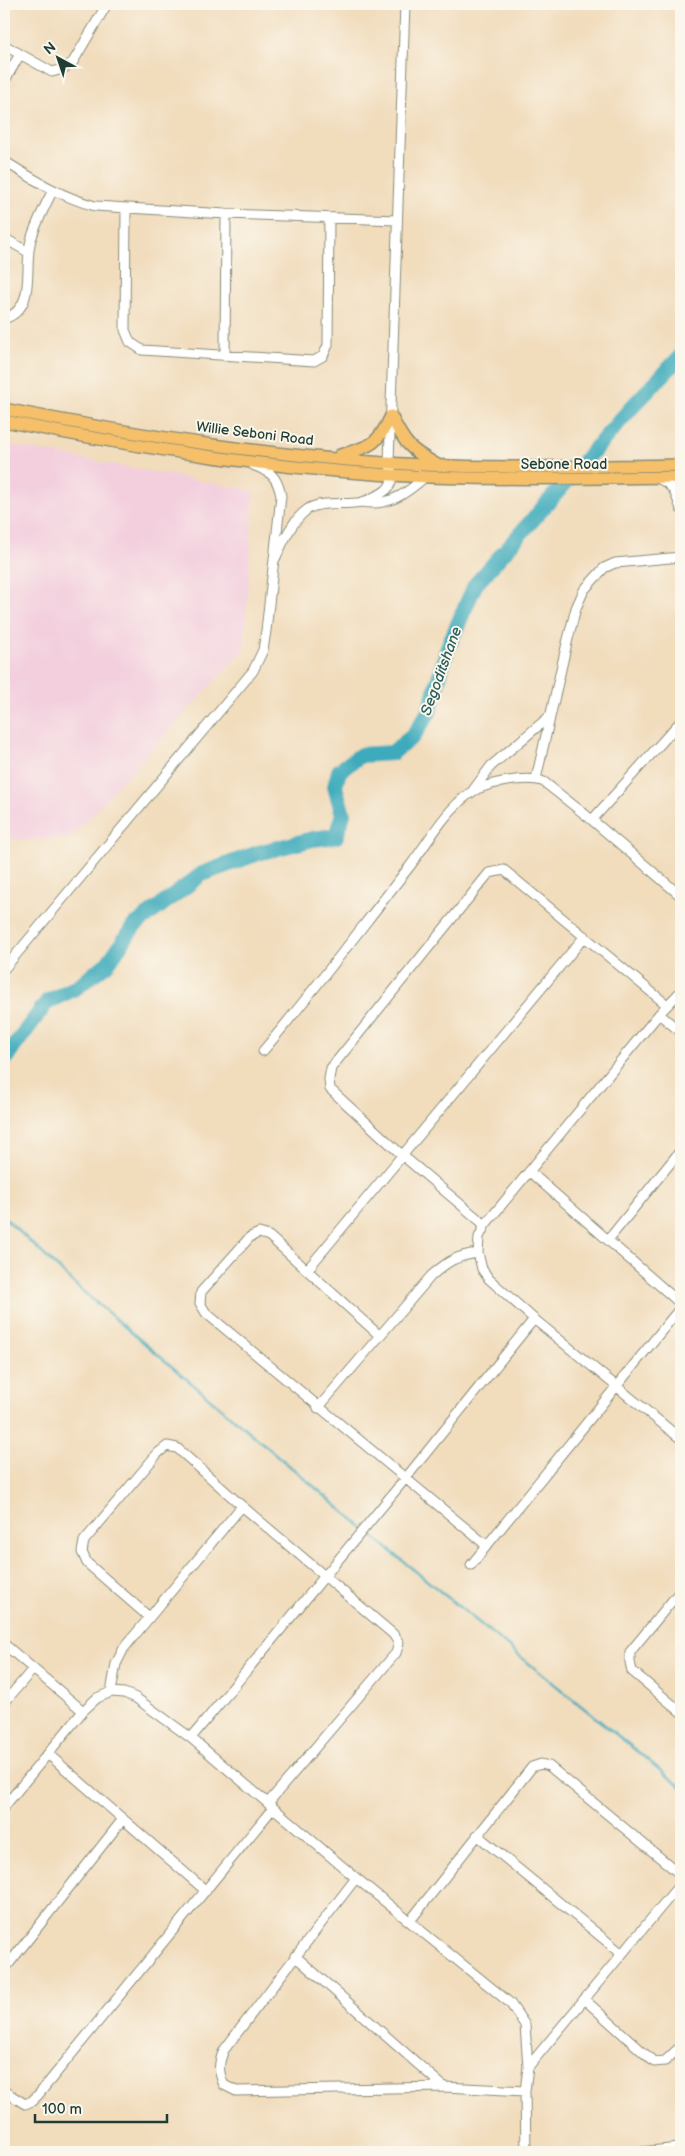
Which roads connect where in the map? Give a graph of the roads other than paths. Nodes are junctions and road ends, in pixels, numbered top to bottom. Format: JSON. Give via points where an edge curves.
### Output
{"nodes":[{"id":1,"x":107,"y":4,"type":"edge"},
{"id":2,"x":404,"y":4,"type":"edge"},
{"id":3,"x":4,"y":45,"type":"edge"},
{"id":4,"x":20,"y":54,"type":"junction"},
{"id":5,"x":4,"y":82,"type":"edge"},
{"id":6,"x":4,"y":161,"type":"edge"},
{"id":7,"x":53,"y":190,"type":"junction"},
{"id":8,"x":126,"y":209,"type":"junction"},
{"id":9,"x":226,"y":214,"type":"junction"},
{"id":10,"x":329,"y":218,"type":"junction"},
{"id":11,"x":397,"y":220,"type":"junction"},
{"id":12,"x":4,"y":238,"type":"edge"},
{"id":13,"x":28,"y":252,"type":"junction"},
{"id":14,"x":4,"y":319,"type":"edge"},
{"id":15,"x":225,"y":356,"type":"junction"},
{"id":16,"x":4,"y":409,"type":"edge"},
{"id":17,"x":391,"y":416,"type":"junction"},
{"id":18,"x":4,"y":421,"type":"edge"},
{"id":19,"x":331,"y":457,"type":"junction"},
{"id":20,"x":245,"y":462,"type":"junction"},
{"id":21,"x":389,"y":462,"type":"junction"},
{"id":22,"x":437,"y":465,"type":"junction"},
{"id":23,"x":681,"y":465,"type":"edge"},
{"id":24,"x":506,"y":467,"type":"joint"},
{"id":25,"x":393,"y":474,"type":"junction"},
{"id":26,"x":425,"y":477,"type":"junction"},
{"id":27,"x":655,"y":477,"type":"junction"},
{"id":28,"x":681,"y":477,"type":"edge"},
{"id":29,"x":505,"y":479,"type":"joint"},
{"id":30,"x":362,"y":502,"type":"junction"},
{"id":31,"x":681,"y":509,"type":"edge"},
{"id":32,"x":681,"y":557,"type":"edge"},
{"id":33,"x":274,"y":561,"type":"junction"},
{"id":34,"x":550,"y":716,"type":"junction"},
{"id":35,"x":681,"y":721,"type":"edge"},
{"id":36,"x":536,"y":779,"type":"junction"},
{"id":37,"x":471,"y":793,"type":"junction"},
{"id":38,"x":592,"y":820,"type":"junction"},
{"id":39,"x":681,"y":896,"type":"edge"},
{"id":40,"x":585,"y":936,"type":"junction"},
{"id":41,"x":4,"y":969,"type":"edge"},
{"id":42,"x":681,"y":991,"type":"edge"},
{"id":43,"x":667,"y":1005,"type":"junction"},
{"id":44,"x":659,"y":1014,"type":"junction"},
{"id":45,"x":681,"y":1032,"type":"edge"},
{"id":46,"x":262,"y":1051,"type":"dead end"},
{"id":47,"x":681,"y":1150,"type":"edge"},
{"id":48,"x":402,"y":1156,"type":"junction"},
{"id":49,"x":530,"y":1172,"type":"junction"},
{"id":50,"x":485,"y":1225,"type":"junction"},
{"id":51,"x":608,"y":1240,"type":"junction"},
{"id":52,"x":478,"y":1253,"type":"junction"},
{"id":53,"x":307,"y":1270,"type":"junction"},
{"id":54,"x":681,"y":1305,"type":"edge"},
{"id":55,"x":534,"y":1319,"type":"junction"},
{"id":56,"x":379,"y":1335,"type":"junction"},
{"id":57,"x":616,"y":1386,"type":"junction"},
{"id":58,"x":318,"y":1408,"type":"junction"},
{"id":59,"x":681,"y":1440,"type":"edge"},
{"id":60,"x":405,"y":1479,"type":"junction"},
{"id":61,"x":242,"y":1506,"type":"junction"},
{"id":62,"x":486,"y":1546,"type":"junction"},
{"id":63,"x":471,"y":1565,"type":"dead end"},
{"id":64,"x":325,"y":1576,"type":"junction"},
{"id":65,"x":681,"y":1590,"type":"edge"},
{"id":66,"x":149,"y":1617,"type":"junction"},
{"id":67,"x":4,"y":1644,"type":"edge"},
{"id":68,"x":33,"y":1669,"type":"junction"},
{"id":69,"x":111,"y":1692,"type":"junction"},
{"id":70,"x":4,"y":1703,"type":"edge"},
{"id":71,"x":83,"y":1711,"type":"junction"},
{"id":72,"x":681,"y":1712,"type":"edge"},
{"id":73,"x":190,"y":1738,"type":"junction"},
{"id":74,"x":48,"y":1754,"type":"junction"},
{"id":75,"x":271,"y":1806,"type":"junction"},
{"id":76,"x":4,"y":1807,"type":"edge"},
{"id":77,"x":123,"y":1819,"type":"junction"},
{"id":78,"x":478,"y":1835,"type":"junction"},
{"id":79,"x":681,"y":1875,"type":"edge"},
{"id":80,"x":356,"y":1878,"type":"junction"},
{"id":81,"x":681,"y":1883,"type":"edge"},
{"id":82,"x":206,"y":1891,"type":"junction"},
{"id":83,"x":410,"y":1921,"type":"junction"},
{"id":84,"x":621,"y":1953,"type":"junction"},
{"id":85,"x":295,"y":1956,"type":"junction"},
{"id":86,"x":4,"y":1970,"type":"edge"},
{"id":87,"x":584,"y":1999,"type":"junction"},
{"id":88,"x":681,"y":2046,"type":"edge"},
{"id":89,"x":528,"y":2067,"type":"junction"},
{"id":90,"x":444,"y":2087,"type":"junction"},
{"id":91,"x":4,"y":2091,"type":"edge"},
{"id":92,"x":525,"y":2091,"type":"junction"},
{"id":93,"x":680,"y":2148,"type":"edge"},
{"id":94,"x":526,"y":2152,"type":"edge"},
{"id":95,"x":641,"y":2152,"type":"edge"}],
"edges":[{"from":1,"to":4,"type":"street","via":[[73,62],[63,69],[52,72]]},
{"from":2,"to":11,"type":"street"},
{"from":3,"to":4,"type":"street"},
{"from":4,"to":5,"type":"street"},
{"from":6,"to":7,"type":"street"},
{"from":7,"to":8,"type":"street","via":[[95,206]]},
{"from":7,"to":13,"type":"street"},
{"from":8,"to":9,"type":"street"},
{"from":8,"to":15,"type":"street","via":[[125,330],[130,342],[142,350]]},
{"from":9,"to":10,"type":"street"},
{"from":9,"to":15,"type":"street"},
{"from":10,"to":11,"type":"street"},
{"from":10,"to":15,"type":"street","via":[[328,345],[323,356],[314,361]]},
{"from":11,"to":17,"type":"street"},
{"from":12,"to":13,"type":"street"},
{"from":13,"to":14,"type":"street","via":[[27,290],[22,306]]},
{"from":16,"to":19,"type":"main road","name":"Willie Seboni Road","via":[[114,430]]},
{"from":17,"to":19,"type":"main road","via":[[376,442]]},
{"from":17,"to":21,"type":"street"},
{"from":17,"to":22,"type":"main road","via":[[410,448]]},
{"from":18,"to":20,"type":"main road","name":"Willie Seboni Road","via":[[116,444]]},
{"from":19,"to":21,"type":"main road","name":"Willie Seboni Road"},
{"from":20,"to":25,"type":"main road","name":"Willie Seboni Road"},
{"from":20,"to":33,"type":"street","via":[[268,471],[279,483],[281,496]]},
{"from":21,"to":22,"type":"main road","name":"Willie Seboni Road"},
{"from":21,"to":25,"type":"street"},
{"from":22,"to":24,"type":"main road","name":"Willie Seboni Road"},
{"from":23,"to":24,"type":"main road","name":"Sebone Road"},
{"from":25,"to":26,"type":"main road","name":"Willie Seboni Road"},
{"from":25,"to":30,"type":"street","via":[[386,491]]},
{"from":26,"to":29,"type":"main road","name":"Willie Seboni Road"},
{"from":26,"to":30,"type":"street","via":[[392,501]]},
{"from":27,"to":28,"type":"main road"},
{"from":27,"to":29,"type":"main road","name":"Sebone Road"},
{"from":27,"to":31,"type":"street","via":[[673,488]]},
{"from":30,"to":33,"type":"street","via":[[310,508],[291,527]]},
{"from":32,"to":34,"type":"street","via":[[615,563],[604,568],[584,590],[576,608]]},
{"from":33,"to":41,"type":"street","via":[[263,650],[253,670]]},
{"from":34,"to":36,"type":"street"},
{"from":34,"to":37,"type":"street","via":[[491,766]]},
{"from":35,"to":38,"type":"street"},
{"from":36,"to":37,"type":"street","via":[[488,786]]},
{"from":36,"to":38,"type":"street"},
{"from":37,"to":46,"type":"street","via":[[442,820],[307,999]]},
{"from":38,"to":39,"type":"street"},
{"from":40,"to":43,"type":"street"},
{"from":40,"to":48,"type":"street"},
{"from":40,"to":48,"type":"street","via":[[504,870],[489,873],[331,1068],[330,1089]]},
{"from":42,"to":43,"type":"street"},
{"from":43,"to":44,"type":"street"},
{"from":44,"to":45,"type":"street"},
{"from":44,"to":49,"type":"street"},
{"from":47,"to":51,"type":"street"},
{"from":48,"to":50,"type":"street"},
{"from":48,"to":53,"type":"street"},
{"from":49,"to":50,"type":"street"},
{"from":49,"to":51,"type":"street"},
{"from":50,"to":52,"type":"street","via":[[479,1237]]},
{"from":51,"to":54,"type":"street"},
{"from":52,"to":55,"type":"street","via":[[482,1269],[489,1279]]},
{"from":52,"to":56,"type":"street","via":[[449,1261],[431,1276]]},
{"from":53,"to":56,"type":"street"},
{"from":53,"to":58,"type":"street","via":[[268,1236],[260,1233],[250,1237],[201,1292],[200,1303],[206,1313]]},
{"from":54,"to":57,"type":"street"},
{"from":55,"to":57,"type":"street"},
{"from":55,"to":60,"type":"street"},
{"from":56,"to":58,"type":"street"},
{"from":57,"to":59,"type":"street"},
{"from":57,"to":62,"type":"street"},
{"from":58,"to":60,"type":"street"},
{"from":60,"to":62,"type":"street"},
{"from":60,"to":64,"type":"street"},
{"from":61,"to":64,"type":"street"},
{"from":61,"to":66,"type":"street"},
{"from":61,"to":66,"type":"street","via":[[176,1448],[167,1446],[84,1541],[82,1552],[87,1563]]},
{"from":62,"to":63,"type":"street"},
{"from":64,"to":73,"type":"street"},
{"from":64,"to":75,"type":"street","via":[[393,1634],[399,1643],[396,1653]]},
{"from":65,"to":72,"type":"street","via":[[630,1652],[630,1662],[632,1671]]},
{"from":66,"to":69,"type":"street","via":[[124,1648],[116,1664]]},
{"from":67,"to":68,"type":"street"},
{"from":68,"to":70,"type":"street"},
{"from":68,"to":71,"type":"street"},
{"from":69,"to":71,"type":"street","via":[[97,1698]]},
{"from":69,"to":73,"type":"street","via":[[136,1698]]},
{"from":71,"to":74,"type":"street"},
{"from":73,"to":75,"type":"street"},
{"from":74,"to":76,"type":"street"},
{"from":74,"to":77,"type":"street"},
{"from":75,"to":80,"type":"street"},
{"from":75,"to":82,"type":"street"},
{"from":77,"to":82,"type":"street"},
{"from":77,"to":86,"type":"street"},
{"from":78,"to":79,"type":"street","via":[[532,1768],[541,1764],[549,1766]]},
{"from":78,"to":83,"type":"street"},
{"from":78,"to":84,"type":"street"},
{"from":80,"to":83,"type":"street"},
{"from":80,"to":85,"type":"street"},
{"from":81,"to":84,"type":"street"},
{"from":82,"to":91,"type":"street","via":[[32,2101],[25,2104]]},
{"from":83,"to":89,"type":"street","via":[[510,2003],[525,2025]]},
{"from":84,"to":87,"type":"street"},
{"from":85,"to":90,"type":"street"},
{"from":85,"to":90,"type":"street","via":[[224,2050],[219,2072],[224,2085],[236,2091]]},
{"from":87,"to":88,"type":"street","via":[[654,2062],[665,2061]]},
{"from":87,"to":89,"type":"street"},
{"from":89,"to":92,"type":"street"},
{"from":90,"to":92,"type":"street"},
{"from":92,"to":94,"type":"street"},
{"from":93,"to":95,"type":"street"}]}
